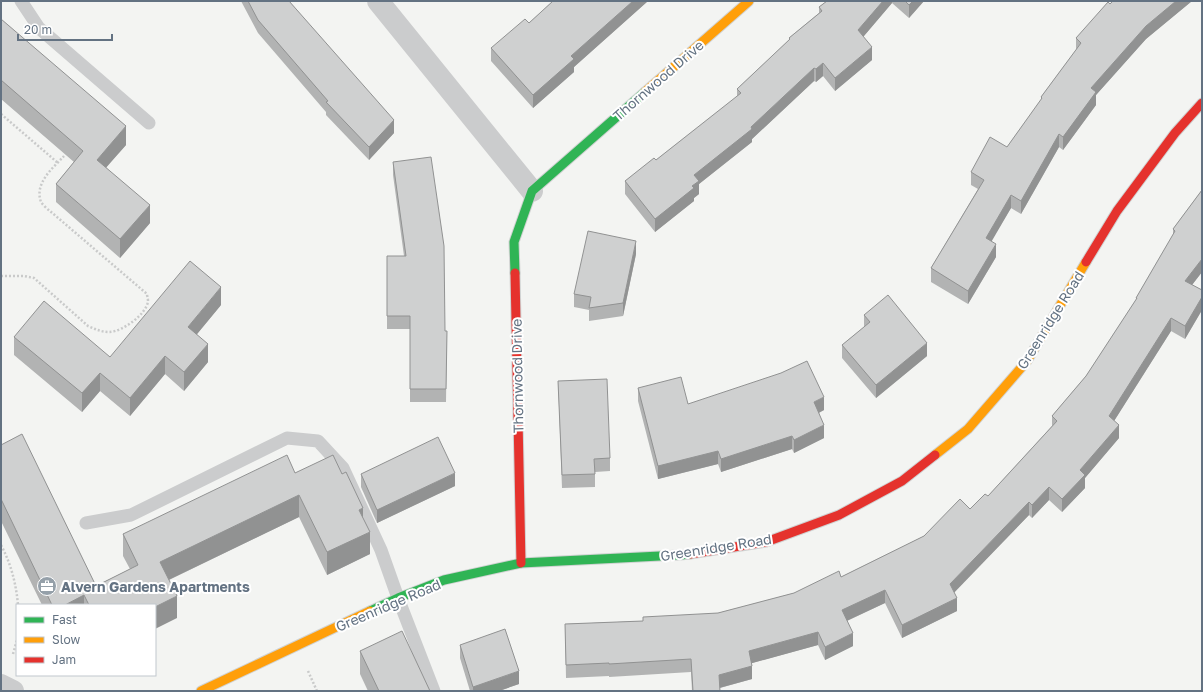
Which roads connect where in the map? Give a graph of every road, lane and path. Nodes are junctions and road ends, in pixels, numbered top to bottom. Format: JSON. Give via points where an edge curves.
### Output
{"nodes":[{"id":1,"x":21,"y":1,"type":"edge"},
{"id":2,"x":378,"y":1,"type":"edge"},
{"id":3,"x":749,"y":1,"type":"edge"},
{"id":4,"x":1202,"y":104,"type":"edge"},
{"id":5,"x":1,"y":114,"type":"edge"},
{"id":6,"x":150,"y":123,"type":"dead end"},
{"id":7,"x":64,"y":156,"type":"edge"},
{"id":8,"x":58,"y":163,"type":"junction"},
{"id":9,"x":532,"y":192,"type":"junction"},
{"id":10,"x":1,"y":276,"type":"edge"},
{"id":11,"x":86,"y":523,"type":"dead end"},
{"id":12,"x":1,"y":545,"type":"edge"},
{"id":13,"x":520,"y":563,"type":"junction"},
{"id":14,"x":398,"y":598,"type":"junction"},
{"id":15,"x":18,"y":604,"type":"edge"},
{"id":16,"x":16,"y":645,"type":"edge"},
{"id":17,"x":14,"y":654,"type":"dead end"},
{"id":18,"x":1,"y":685,"type":"edge"},
{"id":19,"x":13,"y":691,"type":"edge"},
{"id":20,"x":201,"y":691,"type":"edge"},
{"id":21,"x":434,"y":691,"type":"edge"}],
"edges":[{"from":1,"to":6,"type":"lane","via":[[39,28]]},
{"from":2,"to":9,"type":"street"},
{"from":3,"to":9,"type":"street","name":"Thornwood Drive"},
{"from":4,"to":13,"type":"street","name":"Greenridge Road","via":[[1175,133],[1117,211],[1027,361],[968,429],[902,481],[839,515],[766,542],[680,555]]},
{"from":5,"to":8,"type":"path"},
{"from":7,"to":8,"type":"path"},
{"from":8,"to":10,"type":"path","via":[[42,182],[42,202],[50,212],[147,294],[148,301],[144,310],[122,329],[110,332],[98,330],[88,326],[34,278]]},
{"from":9,"to":13,"type":"street","name":"Thornwood Drive","via":[[514,242]]},
{"from":11,"to":14,"type":"lane","via":[[131,515],[287,438],[318,441],[343,468],[381,550]]},
{"from":12,"to":15,"type":"path","via":[[10,562]]},
{"from":13,"to":14,"type":"street","name":"Greenridge Road","via":[[444,580]]},
{"from":14,"to":20,"type":"street","name":"Greenridge Road"},
{"from":14,"to":21,"type":"lane"},
{"from":16,"to":17,"type":"path"},
{"from":18,"to":19,"type":"street"}]}
